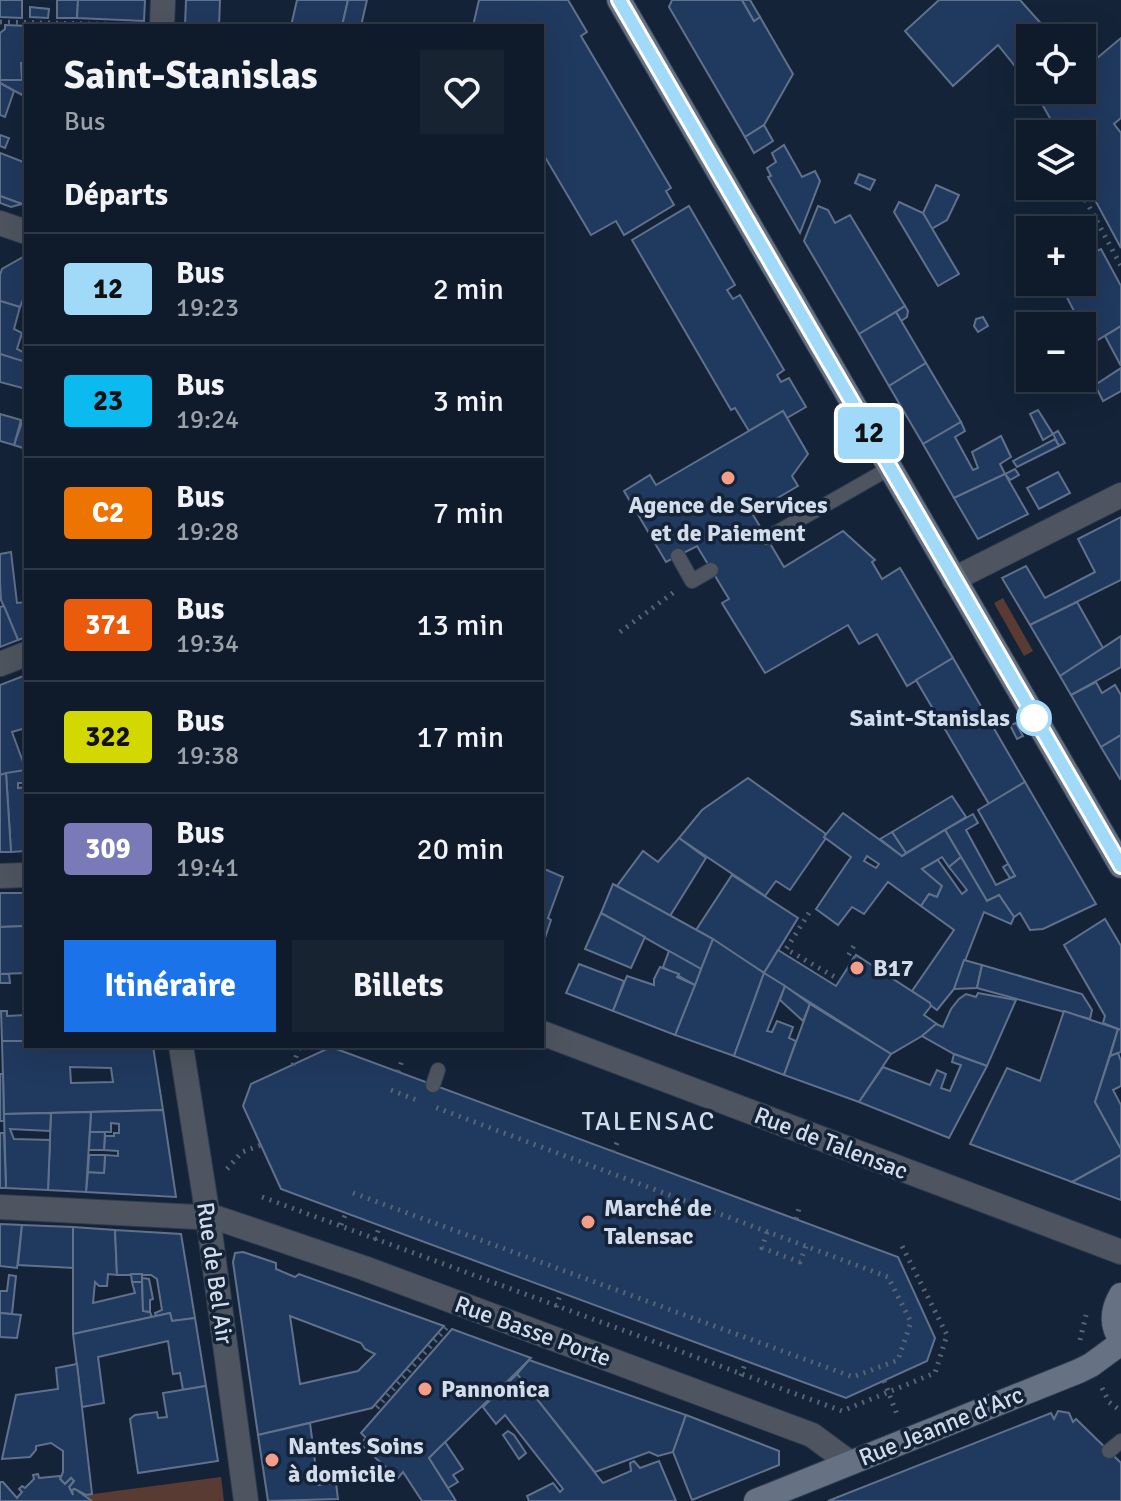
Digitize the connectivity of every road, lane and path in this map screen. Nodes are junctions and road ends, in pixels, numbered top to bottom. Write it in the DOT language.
graph roads {
  1 [pos="163,0"];
  2 [pos="619,0"];
  3 [pos="0,22"];
  4 [pos="81,24"];
  5 [pos="162,24"];
  6 [pos="1086,200"];
  7 [pos="0,223"];
  8 [pos="24,231"];
  9 [pos="1121,266"];
  10 [pos="890,468"];
  11 [pos="1121,495"];
  12 [pos="767,538"];
  13 [pos="678,556"];
  14 [pos="711,570"];
  15 [pos="954,579"];
  16 [pos="667,597"];
  17 [pos="620,632"];
  18 [pos="24,655"];
  19 [pos="0,664"];
  20 [pos="1121,866"];
  21 [pos="24,875"];
  22 [pos="0,876"];
  23 [pos="809,913"];
  24 [pos="855,944"];
  25 [pos="854,959"];
  26 [pos="840,980"];
  27 [pos="544,1034"];
  28 [pos="181,1048"];
  29 [pos="299,1048"];
  30 [pos="403,1058"];
  31 [pos="293,1065"];
  32 [pos="398,1072"];
  33 [pos="391,1090"];
  34 [pos="619,1138"];
  35 [pos="261,1145"];
  36 [pos="613,1152"];
  37 [pos="201,1178"];
  38 [pos="353,1193"];
  39 [pos="262,1197"];
  40 [pos="800,1205"];
  41 [pos="0,1207"];
  42 [pos="346,1213"];
  43 [pos="208,1217"];
  44 [pos="796,1219"];
  45 [pos="341,1225"];
  46 [pos="767,1232"];
  47 [pos="900,1242"];
  48 [pos="806,1246"];
  49 [pos="1121,1252"];
  50 [pos="561,1292"];
  51 [pos="926,1292"];
  52 [pos="1121,1295"];
  53 [pos="916,1297"];
  54 [pos="557,1305"];
  55 [pos="553,1314"];
  56 [pos="448,1327"];
  57 [pos="1121,1341"];
  58 [pos="884,1381"];
  59 [pos="1100,1382"];
  60 [pos="888,1394"];
  61 [pos="377,1408"];
  62 [pos="1121,1411"];
  63 [pos="907,1440"];
  64 [pos="1121,1441"];
  65 [pos="1109,1451"];
  66 [pos="850,1463"];
  67 [pos="246,1501"];
  68 [pos="756,1501"];
  1 -- 5 [label="street"];
  2 -- 10 [label="main road"];
  3 -- 4 [label="path"];
  6 -- 9 [label="path"];
  7 -- 8 [label="street"];
  10 -- 12 [label="lane"];
  10 -- 15 [label="main road"];
  11 -- 15 [label="street"];
  13 -- 14 [label="lane"];
  15 -- 20 [label="main road"];
  16 -- 17 [label="path"];
  18 -- 19 [label="street"];
  21 -- 22 [label="street"];
  23 -- 26 [label="path"];
  24 -- 25 [label="path"];
  27 -- 49 [label="street, Rue de Talensac"];
  28 -- 37 [label="street, Rue de Bel Air"];
  29 -- 31 [label="path"];
  30 -- 32 [label="path"];
  33 -- 46 [label="path"];
  34 -- 36 [label="path"];
  35 -- 37 [label="path"];
  37 -- 43 [label="street, Rue de Bel Air"];
  38 -- 48 [label="path"];
  39 -- 45 [label="path"];
  40 -- 44 [label="path"];
  41 -- 43 [label="street, Rue Basse Porte"];
  42 -- 45 [label="path"];
  43 -- 66 [label="street, Rue Basse Porte"];
  43 -- 67 [label="street, Rue de Bel Air"];
  45 -- 54 [label="path"];
  46 -- 48 [label="path"];
  46 -- 48 [label="path"];
  47 -- 51 [label="path"];
  50 -- 54 [label="path"];
  51 -- 53 [label="path"];
  51 -- 60 [label="path"];
  52 -- 57 [label="main road"];
  54 -- 55 [label="path"];
  54 -- 60 [label="path"];
  56 -- 61 [label="path"];
  57 -- 63 [label="main road, Rue Jeanne d'Arc"];
  58 -- 60 [label="path"];
  59 -- 62 [label="path"];
  60 -- 63 [label="path"];
  63 -- 66 [label="main road, Rue Jeanne d'Arc"];
  64 -- 65 [label="lane"];
  66 -- 68 [label="main road, Rue Jeanne d'Arc"];
}
